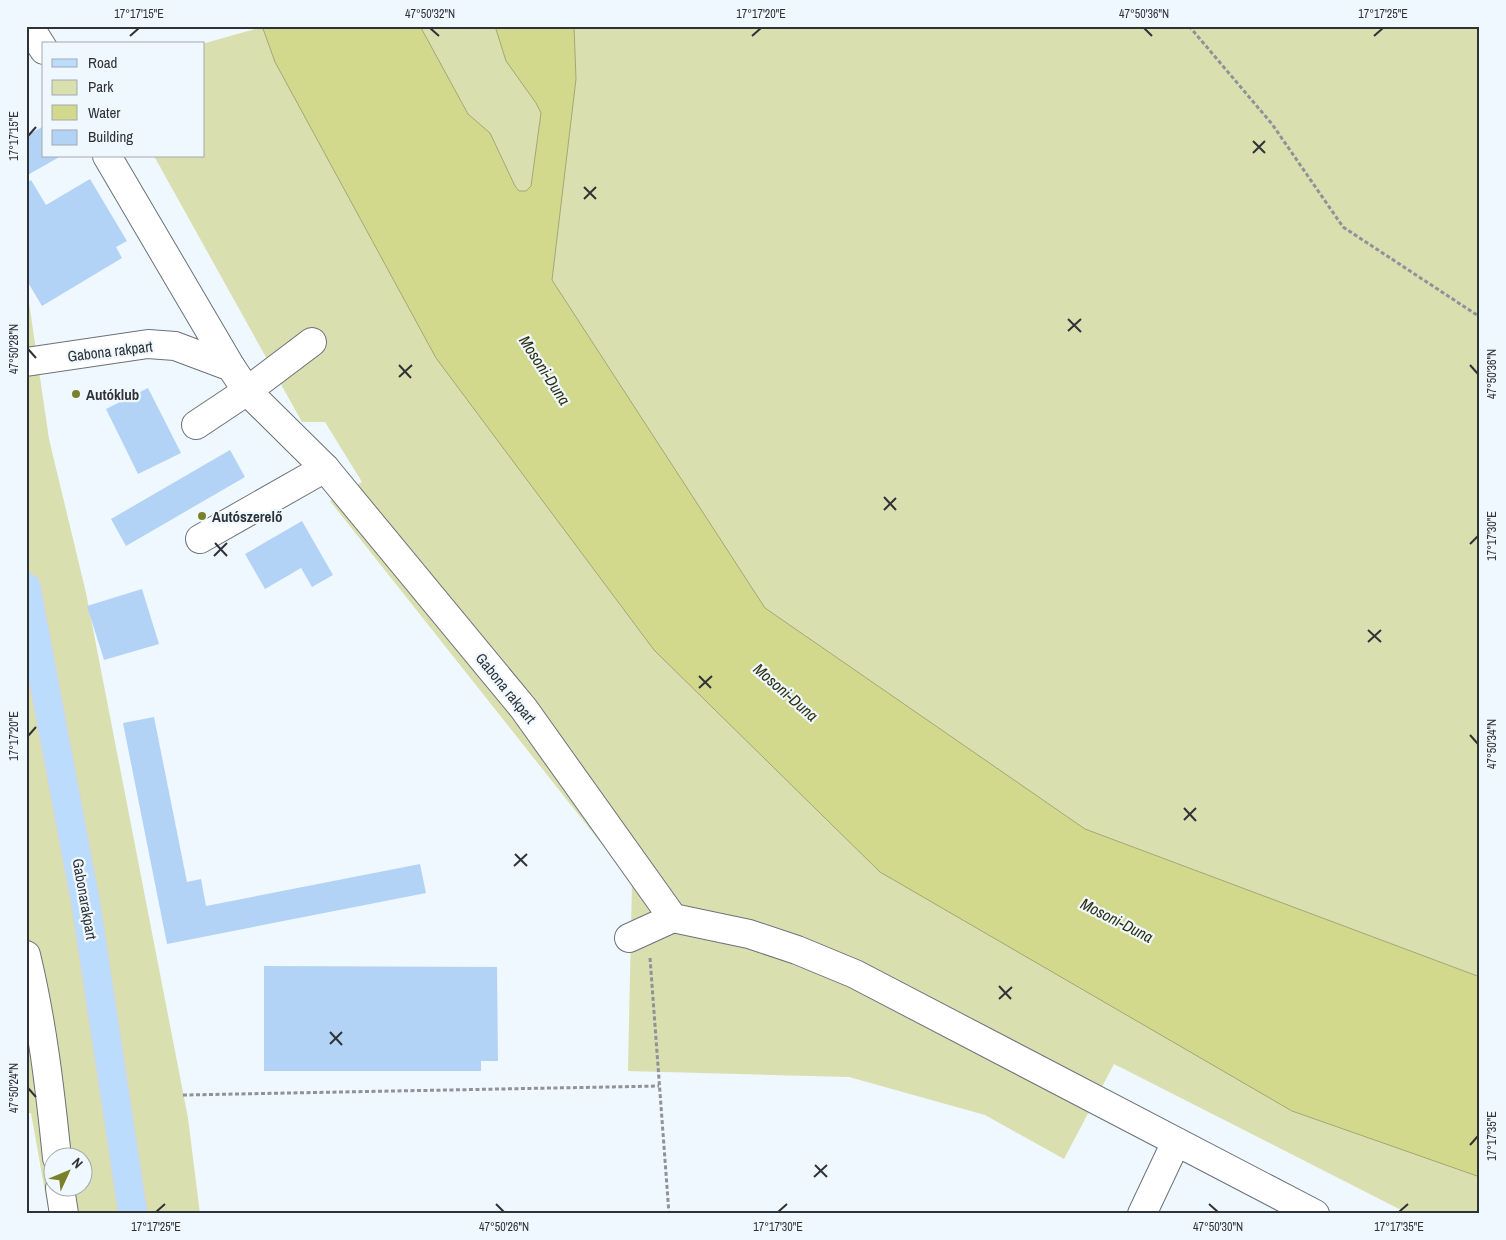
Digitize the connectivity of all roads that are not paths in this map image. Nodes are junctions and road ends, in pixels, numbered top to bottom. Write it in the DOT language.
graph roads {
  1 [pos="29,26"];
  2 [pos="42,47"];
  3 [pos="108,158"];
  4 [pos="312,342"];
  5 [pos="26,362"];
  6 [pos="231,367"];
  7 [pos="247,391"];
  8 [pos="196,424"];
  9 [pos="325,468"];
  10 [pos="200,539"];
  11 [pos="26,587"];
  12 [pos="673,918"];
  13 [pos="638,934"];
  14 [pos="26,955"];
  15 [pos="38,1088"];
  16 [pos="1176,1142"];
  17 [pos="54,1148"];
  18 [pos="62,1198"];
  19 [pos="64,1214"];
  20 [pos="133,1214"];
  21 [pos="1142,1214"];
  22 [pos="1315,1214"];
  1 -- 2 [label="street"];
  3 -- 6 [label="street"];
  4 -- 7 [label="street"];
  5 -- 6 [label="street, Gabona rakpart"];
  6 -- 7 [label="street, Gabona rakpart"];
  7 -- 8 [label="street"];
  7 -- 9 [label="street, Gabona rakpart"];
  9 -- 10 [label="street"];
  9 -- 12 [label="street, Gabona rakpart"];
  11 -- 20 [label="main road, Gabonarakpart"];
  12 -- 13 [label="street"];
  12 -- 16 [label="street"];
  14 -- 15 [label="street"];
  15 -- 17 [label="street"];
  16 -- 21 [label="street"];
  16 -- 22 [label="street"];
  18 -- 19 [label="street"];
}
